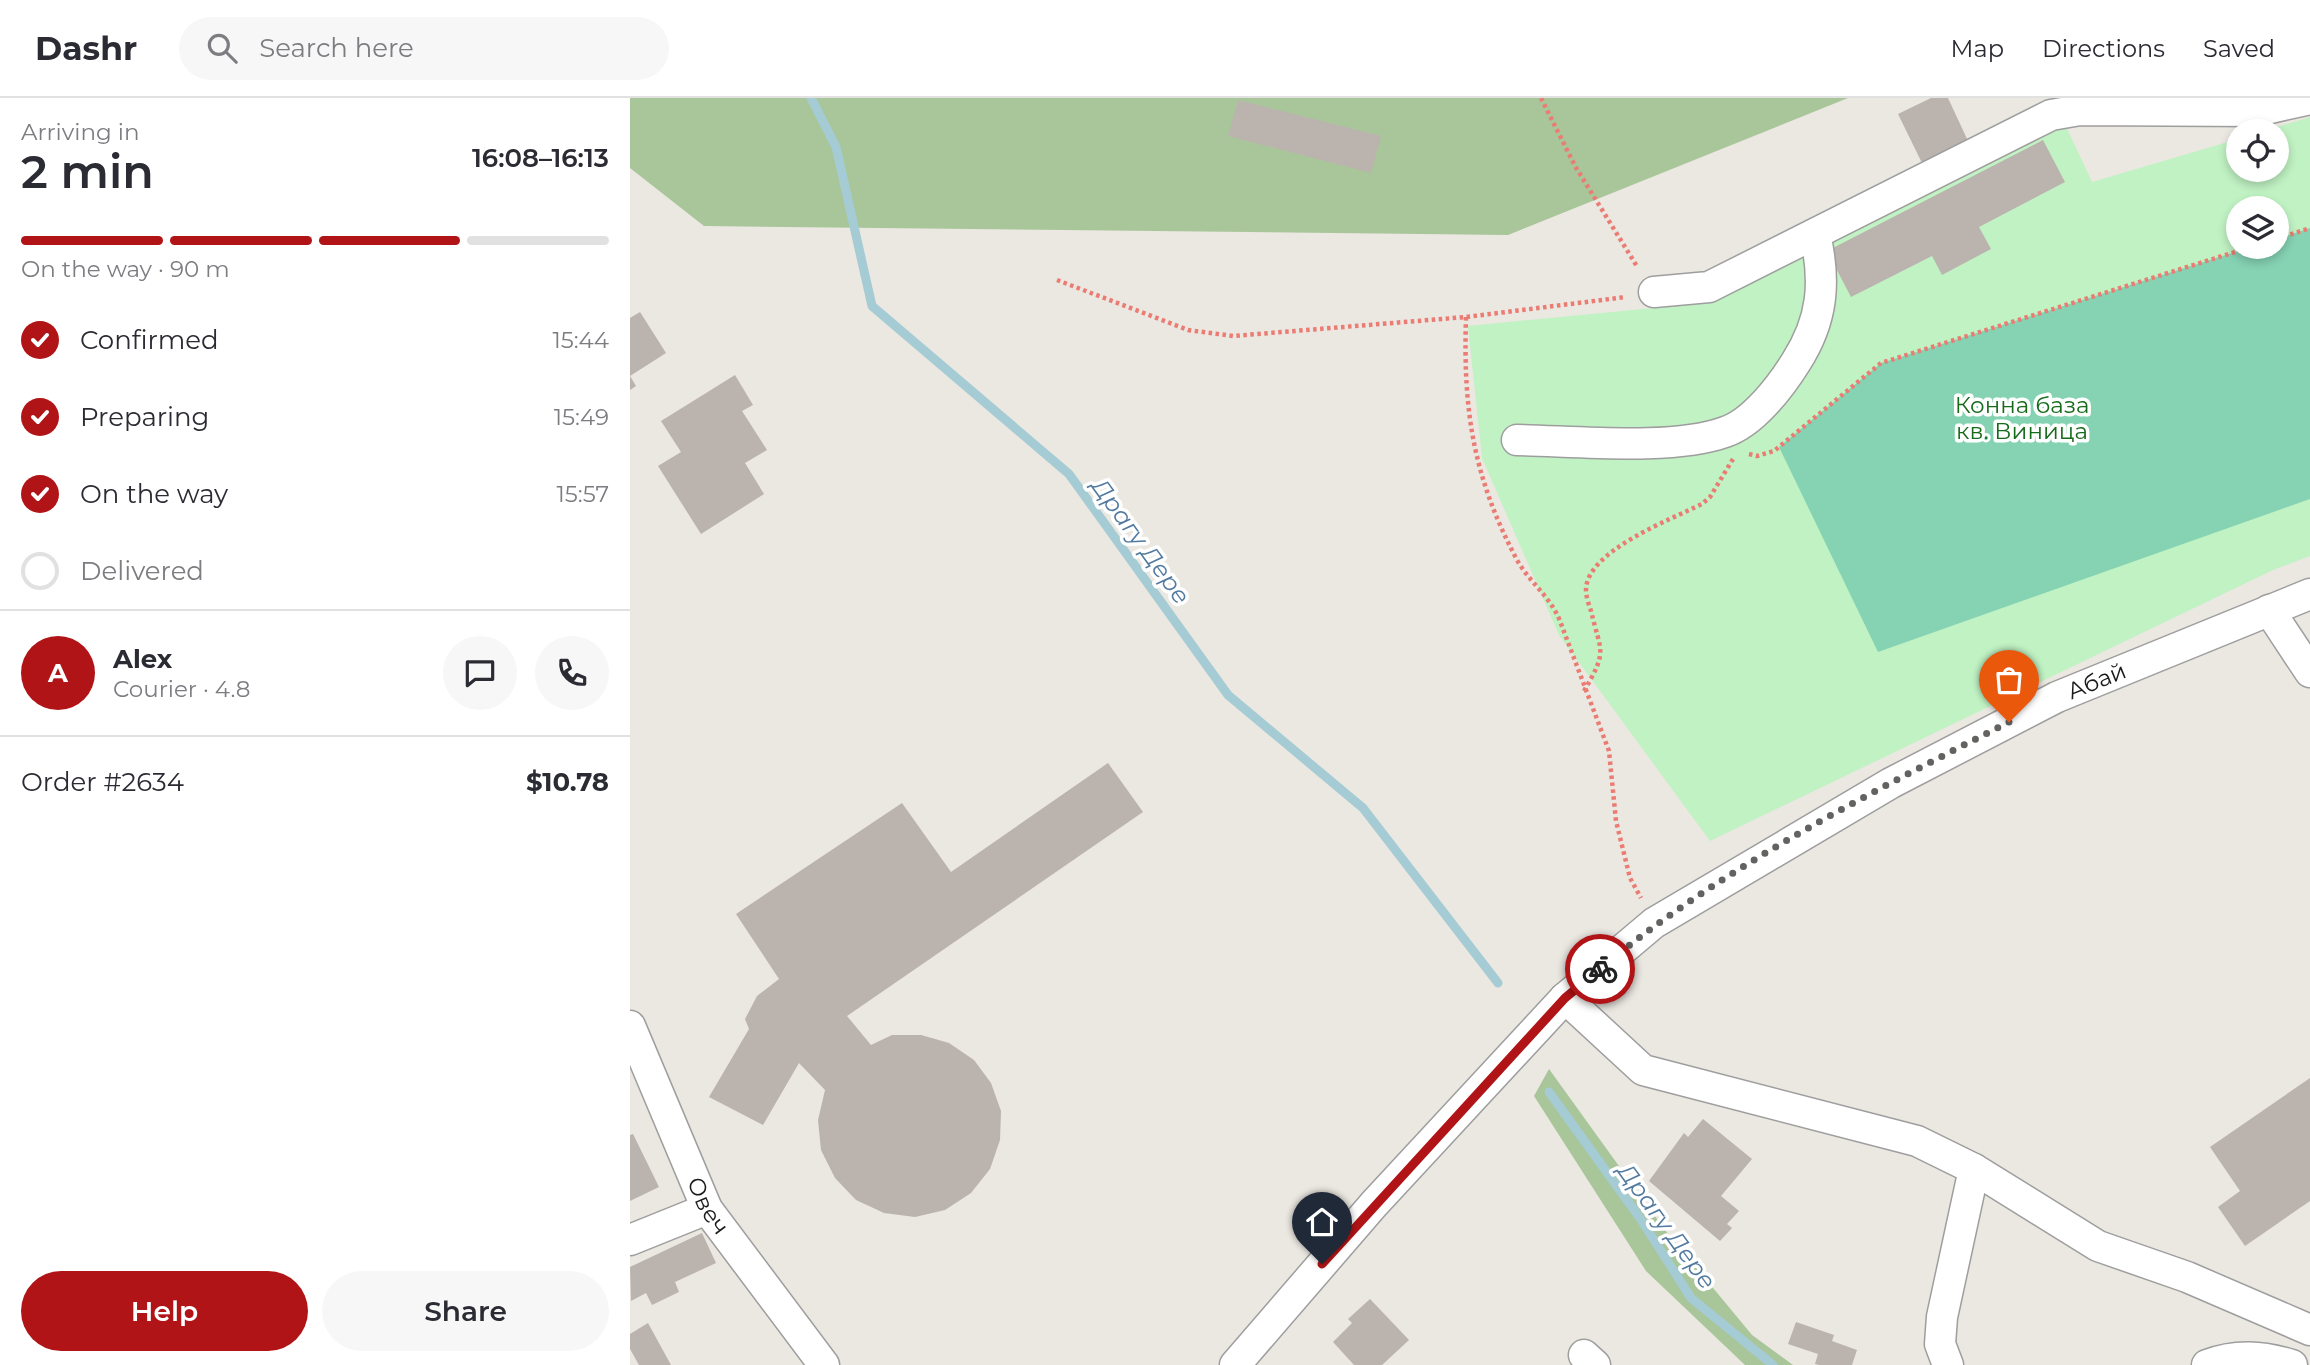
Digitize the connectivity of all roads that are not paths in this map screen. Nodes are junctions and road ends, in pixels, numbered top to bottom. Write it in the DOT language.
graph roads {
  1 [pos="2310,99"];
  2 [pos="1815,234"];
  3 [pos="1654,292"];
  4 [pos="1517,440"];
  5 [pos="2310,594"];
  6 [pos="2269,610"];
  7 [pos="2310,672"];
  8 [pos="1565,998"];
  9 [pos="630,1026"];
  10 [pos="1974,1169"];
  11 [pos="707,1209"];
  12 [pos="630,1240"];
  13 [pos="2310,1330"];
  14 [pos="824,1365"];
  15 [pos="1236,1365"];
  16 [pos="1948,1365"];
  17 [pos="2207,1365"];
  18 [pos="2292,1365"];
  1 -- 2 [label="street"];
  2 -- 3 [label="street"];
  2 -- 4 [label="street"];
  5 -- 6 [label="street, Абай"];
  6 -- 7 [label="street"];
  6 -- 8 [label="street, Абай"];
  8 -- 10 [label="street"];
  8 -- 15 [label="street, Абай"];
  9 -- 11 [label="street, Овеч"];
  10 -- 13 [label="street"];
  10 -- 16 [label="street"];
  11 -- 12 [label="street"];
  11 -- 14 [label="street, Овеч"];
  17 -- 18 [label="street"];
}
